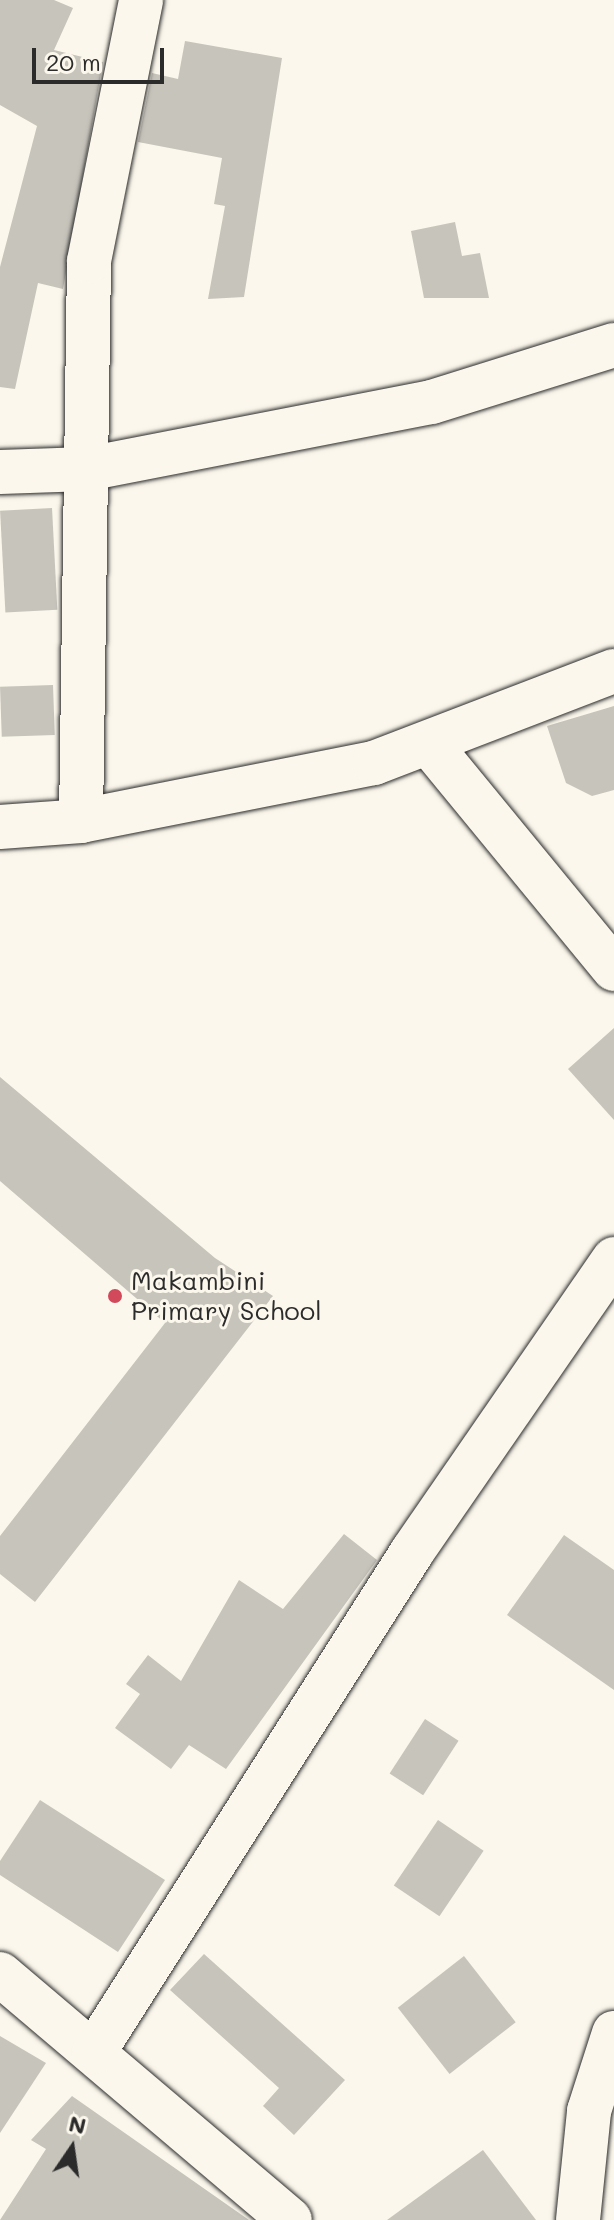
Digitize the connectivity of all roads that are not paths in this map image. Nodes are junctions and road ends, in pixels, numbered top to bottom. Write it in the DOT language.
graph roads {
  1 [pos="141,0"];
  2 [pos="614,345"];
  3 [pos="87,469"];
  4 [pos="0,472"];
  5 [pos="614,671"];
  6 [pos="430,745"];
  7 [pos="81,821"];
  8 [pos="0,827"];
  9 [pos="614,969"];
  10 [pos="614,1259"];
  11 [pos="0,1974"];
  12 [pos="614,2033"];
  13 [pos="94,2052"];
  14 [pos="290,2220"];
  15 [pos="578,2220"];
  1 -- 3 [label="street"];
  2 -- 3 [label="street"];
  3 -- 4 [label="street"];
  3 -- 7 [label="street"];
  5 -- 6 [label="street"];
  6 -- 7 [label="street"];
  6 -- 9 [label="street"];
  7 -- 8 [label="street"];
  10 -- 13 [label="street"];
  11 -- 13 [label="street"];
  12 -- 15 [label="street"];
  13 -- 14 [label="street"];
}
